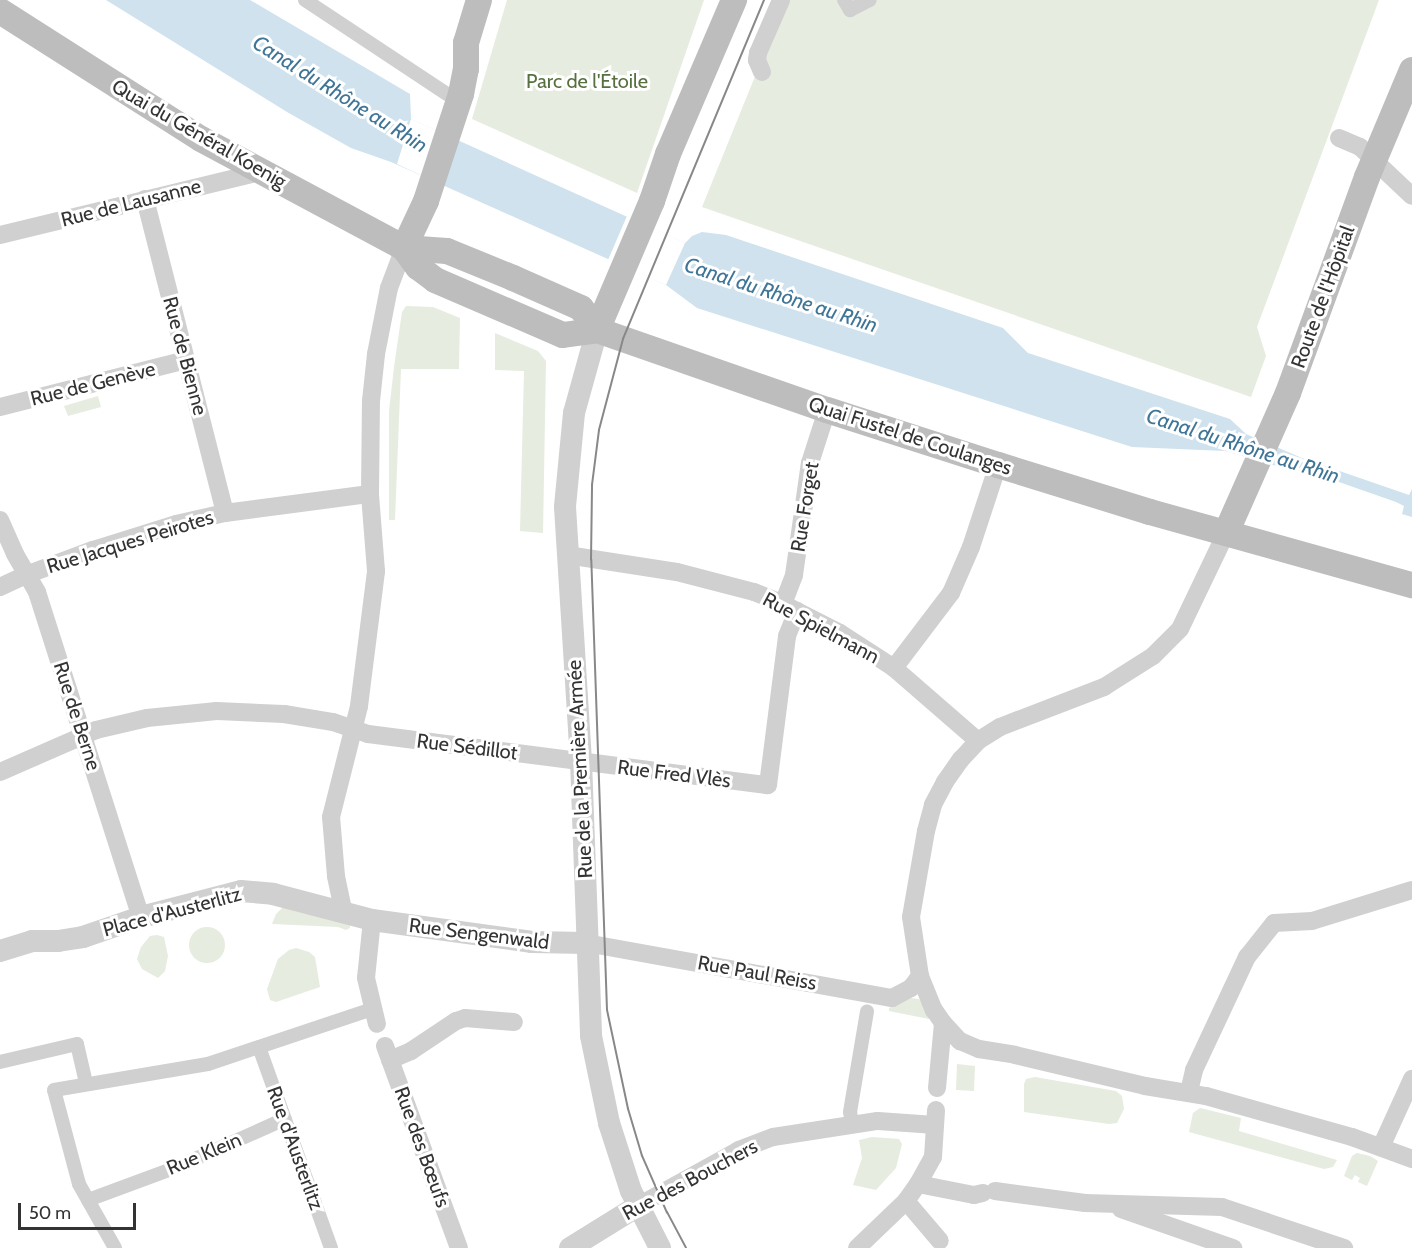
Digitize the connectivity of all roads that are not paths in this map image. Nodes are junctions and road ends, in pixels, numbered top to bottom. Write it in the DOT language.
graph roads {
  1 [pos="305,0"];
  2 [pos="479,0"];
  3 [pos="734,0"];
  4 [pos="780,0"];
  5 [pos="846,0"];
  6 [pos="870,0"];
  7 [pos="0,11"];
  8 [pos="1412,70"];
  9 [pos="762,72"];
  10 [pos="447,94"];
  11 [pos="1339,138"];
  12 [pos="1373,162"];
  13 [pos="261,172"];
  14 [pos="1412,196"];
  15 [pos="145,199"];
  16 [pos="0,235"];
  17 [pos="404,248"];
  18 [pos="597,330"];
  19 [pos="186,360"];
  20 [pos="0,407"];
  21 [pos="827,410"];
  22 [pos="998,465"];
  23 [pos="370,494"];
  24 [pos="225,513"];
  25 [pos="0,520"];
  26 [pos="1226,533"];
  27 [pos="567,555"];
  28 [pos="26,575"];
  29 [pos="1412,585"];
  30 [pos="0,587"];
  31 [pos="790,608"];
  32 [pos="894,668"];
  33 [pos="354,731"];
  34 [pos="83,733"];
  35 [pos="978,741"];
  36 [pos="581,761"];
  37 [pos="0,772"];
  38 [pos="768,785"];
  39 [pos="1412,890"];
  40 [pos="344,914"];
  41 [pos="141,917"];
  42 [pos="372,920"];
  43 [pos="586,943"];
  44 [pos="0,951"];
  45 [pos="920,976"];
  46 [pos="867,1011"];
  47 [pos="374,1017"];
  48 [pos="514,1022"];
  49 [pos="943,1023"];
  50 [pos="259,1047"];
  51 [pos="0,1062"];
  52 [pos="1412,1078"];
  53 [pos="86,1083"];
  54 [pos="937,1088"];
  55 [pos="1189,1092"];
  56 [pos="285,1119"];
  57 [pos="852,1124"];
  58 [pos="1381,1147"];
  59 [pos="1412,1159"];
  60 [pos="930,1162"];
  61 [pos="918,1184"];
  62 [pos="954,1191"];
  63 [pos="88,1200"];
  64 [pos="906,1201"];
  65 [pos="1105,1203"];
  66 [pos="638,1206"];
  67 [pos="940,1241"];
  68 [pos="115,1248"];
  69 [pos="331,1248"];
  70 [pos="459,1248"];
  71 [pos="570,1248"];
  72 [pos="660,1248"];
  73 [pos="857,1248"];
  74 [pos="1233,1248"];
  75 [pos="1344,1248"];
  1 -- 10 [label="street"];
  2 -- 17 [label="main road"];
  3 -- 18 [label="main road, Rue de la Première Armée"];
  4 -- 9 [label="street"];
  5 -- 6 [label="street"];
  7 -- 13 [label="main road, Quai du Général Koenig"];
  8 -- 12 [label="main road, Route de l'Hôpital"];
  11 -- 12 [label="street"];
  12 -- 14 [label="street"];
  12 -- 26 [label="main road, Route de l'Hôpital"];
  13 -- 15 [label="street, Rue de Lausanne"];
  13 -- 17 [label="main road, Quai du Général Koenig"];
  15 -- 16 [label="street, Rue de Lausanne"];
  15 -- 19 [label="street, Rue de Bienne"];
  17 -- 18 [label="main road, Quai du Général Koenig"];
  17 -- 23 [label="street"];
  18 -- 21 [label="main road, Quai Fustel de Coulanges"];
  18 -- 27 [label="street, Rue de la Première Armée"];
  19 -- 20 [label="street, Rue de Genève"];
  19 -- 24 [label="street, Rue de Bienne"];
  21 -- 22 [label="main road, Quai Fustel de Coulanges"];
  21 -- 31 [label="street, Rue Forget"];
  22 -- 26 [label="main road, Quai Fustel de Coulanges"];
  22 -- 32 [label="street"];
  23 -- 24 [label="street, Rue Jacques Peirotes"];
  23 -- 33 [label="street"];
  24 -- 28 [label="street, Rue Jacques Peirotes"];
  25 -- 28 [label="street, Rue de Berne"];
  26 -- 29 [label="main road, Quai Fustel de Coulanges"];
  26 -- 35 [label="street"];
  27 -- 31 [label="street, Rue Spielmann"];
  27 -- 36 [label="street, Rue de la Première Armée"];
  28 -- 30 [label="street, Rue Jacques Peirotes"];
  28 -- 34 [label="street, Rue de Berne"];
  31 -- 32 [label="street, Rue Spielmann"];
  31 -- 38 [label="street, Rue Forget"];
  32 -- 35 [label="street, Rue Spielmann"];
  33 -- 34 [label="street, Rue Sédillot"];
  33 -- 36 [label="street, Rue Sédillot"];
  33 -- 40 [label="street"];
  34 -- 37 [label="street, Rue Sédillot"];
  34 -- 41 [label="street, Rue de Berne"];
  35 -- 45 [label="street"];
  36 -- 38 [label="street, Rue Fred Vlès"];
  36 -- 43 [label="street, Rue de la Première Armée"];
  39 -- 55 [label="street"];
  40 -- 41 [label="street, Place d'Austerlitz"];
  40 -- 42 [label="street, Place d'Austerlitz"];
  41 -- 44 [label="street, Place d'Austerlitz"];
  42 -- 43 [label="street, Rue Sengenwald"];
  42 -- 47 [label="street"];
  43 -- 45 [label="street, Rue Paul Reiss"];
  43 -- 66 [label="street, Rue de la Première Armée"];
  45 -- 49 [label="street"];
  46 -- 57 [label="street"];
  47 -- 50 [label="street"];
  48 -- 70 [label="street, Rue des Bœufs"];
  49 -- 54 [label="street"];
  49 -- 55 [label="street"];
  50 -- 53 [label="street"];
  50 -- 56 [label="street, Rue d'Austerlitz"];
  51 -- 53 [label="street"];
  52 -- 58 [label="street"];
  53 -- 63 [label="street"];
  55 -- 58 [label="street"];
  56 -- 63 [label="street, Rue Klein"];
  56 -- 69 [label="street, Rue d'Austerlitz"];
  57 -- 60 [label="street, Rue des Bouchers"];
  57 -- 66 [label="street, Rue des Bouchers"];
  58 -- 59 [label="street"];
  60 -- 61 [label="street"];
  60 -- 62 [label="street"];
  61 -- 62 [label="street"];
  61 -- 64 [label="street"];
  62 -- 65 [label="street"];
  63 -- 68 [label="street"];
  64 -- 67 [label="street"];
  64 -- 73 [label="street"];
  65 -- 74 [label="street"];
  65 -- 75 [label="street"];
  66 -- 71 [label="street, Rue des Bouchers"];
  66 -- 72 [label="street, Rue de la Première Armée"];
}
